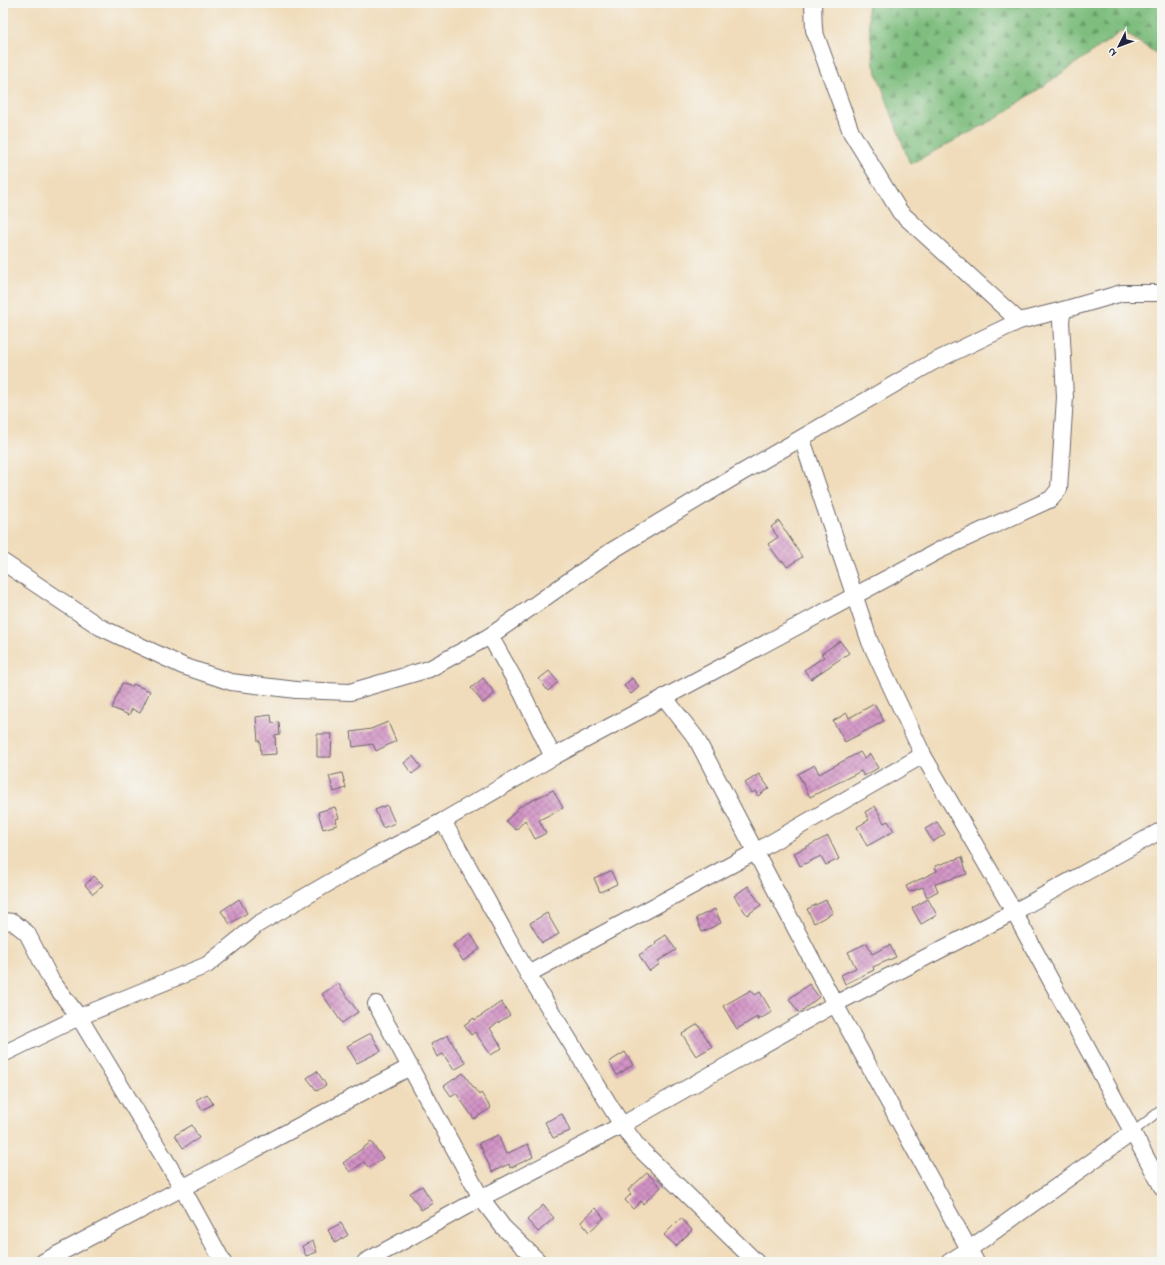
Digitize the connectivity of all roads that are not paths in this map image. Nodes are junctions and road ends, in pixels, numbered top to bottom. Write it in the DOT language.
graph roads {
  1 [pos="813,3"];
  2 [pos="1162,293"];
  3 [pos="1062,310"];
  4 [pos="1019,321"];
  5 [pos="802,439"];
  6 [pos="3,562"];
  7 [pos="854,595"];
  8 [pos="490,636"];
  9 [pos="664,697"];
  10 [pos="923,754"];
  11 [pos="553,757"];
  12 [pos="443,821"];
  13 [pos="1162,830"];
  14 [pos="755,852"];
  15 [pos="1014,912"];
  16 [pos="3,921"];
  17 [pos="528,974"];
  18 [pos="376,1004"];
  19 [pos="835,1004"];
  20 [pos="79,1017"];
  21 [pos="3,1054"];
  22 [pos="410,1067"];
  23 [pos="1162,1109"];
  24 [pos="622,1125"];
  25 [pos="1133,1132"];
  26 [pos="1162,1187"];
  27 [pos="183,1188"];
  28 [pos="482,1198"];
  29 [pos="972,1256"];
  30 [pos="43,1262"];
  31 [pos="223,1262"];
  32 [pos="365,1262"];
  33 [pos="539,1262"];
  34 [pos="756,1262"];
  35 [pos="949,1262"];
  1 -- 4 [label="street"];
  2 -- 3 [label="street"];
  3 -- 4 [label="street"];
  3 -- 7 [label="street"];
  4 -- 5 [label="street"];
  5 -- 7 [label="street"];
  5 -- 8 [label="street"];
  6 -- 8 [label="street"];
  7 -- 9 [label="street"];
  7 -- 10 [label="street"];
  8 -- 11 [label="street"];
  9 -- 11 [label="street"];
  9 -- 14 [label="street"];
  10 -- 14 [label="street"];
  10 -- 15 [label="street"];
  11 -- 12 [label="street"];
  12 -- 17 [label="street"];
  12 -- 20 [label="street"];
  13 -- 15 [label="street"];
  14 -- 17 [label="street"];
  14 -- 19 [label="street"];
  15 -- 19 [label="street"];
  15 -- 25 [label="street"];
  16 -- 20 [label="street"];
  17 -- 24 [label="street"];
  18 -- 22 [label="street"];
  19 -- 24 [label="street"];
  19 -- 29 [label="street"];
  20 -- 21 [label="street"];
  20 -- 27 [label="street"];
  22 -- 27 [label="street"];
  22 -- 28 [label="street"];
  23 -- 25 [label="lane"];
  24 -- 28 [label="street"];
  24 -- 34 [label="street"];
  25 -- 26 [label="street"];
  25 -- 29 [label="street"];
  27 -- 30 [label="street"];
  27 -- 31 [label="street"];
  28 -- 32 [label="street"];
  28 -- 33 [label="street"];
  29 -- 35 [label="street"];
}
